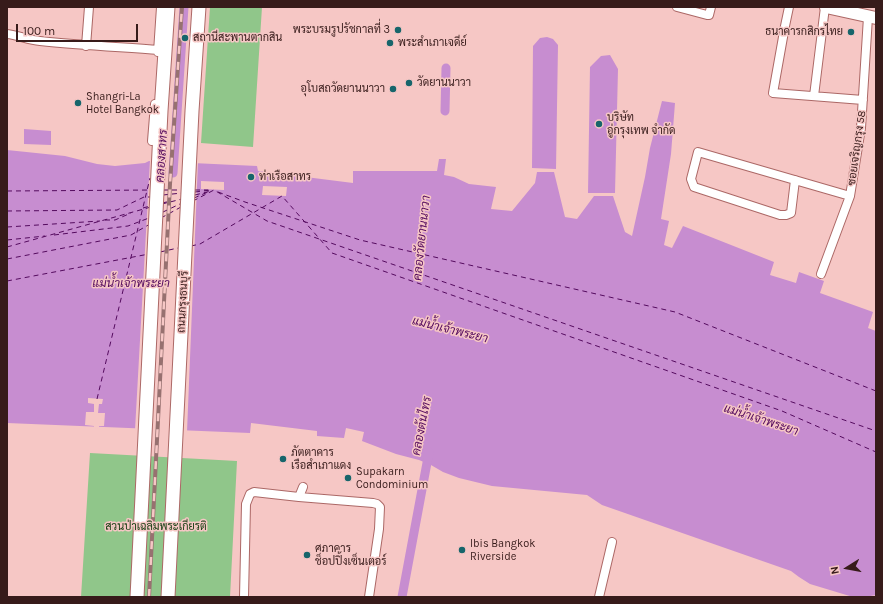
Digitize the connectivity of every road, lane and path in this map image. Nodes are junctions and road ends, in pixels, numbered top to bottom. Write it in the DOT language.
graph roads {
  1 [pos="89,7"];
  2 [pos="161,7"];
  3 [pos="168,7"];
  4 [pos="200,7"];
  5 [pos="677,7"];
  6 [pos="712,7"];
  7 [pos="789,7"];
  8 [pos="826,7"];
  9 [pos="872,18"];
  10 [pos="7,34"];
  11 [pos="86,46"];
  12 [pos="159,50"];
  13 [pos="814,96"];
  14 [pos="863,100"];
  15 [pos="152,141"];
  16 [pos="795,180"];
  17 [pos="850,196"];
  18 [pos="821,274"];
  19 [pos="303,487"];
  20 [pos="299,497"];
  21 [pos="612,542"];
  22 [pos="137,597"];
  23 [pos="168,597"];
  24 [pos="244,597"];
  25 [pos="369,597"];
  26 [pos="599,597"];
  1 -- 11 [label="street"];
  2 -- 12 [label="street"];
  3 -- 22 [label="main road"];
  4 -- 23 [label="main road, ถนนกรุงธนบุรี"];
  5 -- 6 [label="street"];
  7 -- 13 [label="street"];
  8 -- 9 [label="main road"];
  8 -- 13 [label="street"];
  9 -- 14 [label="street, ซอยเจริญกรุง 58"];
  10 -- 11 [label="street"];
  11 -- 12 [label="street"];
  12 -- 15 [label="street"];
  13 -- 14 [label="street"];
  14 -- 17 [label="street, ซอยเจริญกรุง 58"];
  16 -- 16 [label="street"];
  16 -- 17 [label="street"];
  17 -- 18 [label="street, ซอยเจริญกรุง 58"];
  19 -- 20 [label="street"];
  20 -- 24 [label="street"];
  20 -- 25 [label="street"];
  21 -- 26 [label="street"];
}
